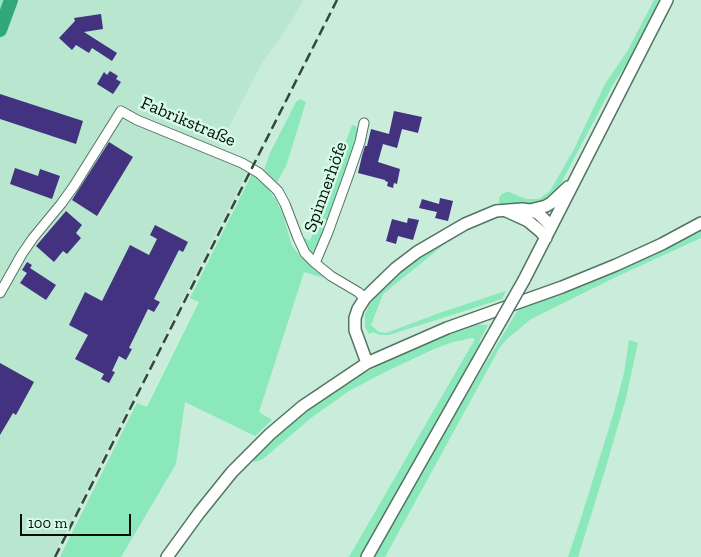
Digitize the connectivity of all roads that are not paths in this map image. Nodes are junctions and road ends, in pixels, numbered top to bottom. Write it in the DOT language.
graph roads {
  1 [pos="667,0"];
  2 [pos="364,122"];
  3 [pos="573,183"];
  4 [pos="530,210"];
  5 [pos="506,211"];
  6 [pos="701,223"];
  7 [pos="551,226"];
  8 [pos="546,238"];
  9 [pos="315,263"];
  10 [pos="0,293"];
  11 [pos="365,298"];
  12 [pos="367,363"];
  13 [pos="167,557"];
  14 [pos="367,557"];
  1 -- 3 [label="main road"];
  2 -- 9 [label="street, Spinnerhöfe"];
  3 -- 4 [label="main road"];
  3 -- 7 [label="main road"];
  4 -- 5 [label="main road"];
  4 -- 7 [label="main road"];
  5 -- 8 [label="main road"];
  5 -- 11 [label="main road"];
  6 -- 12 [label="main road"];
  7 -- 8 [label="main road"];
  8 -- 14 [label="main road, bridge"];
  9 -- 10 [label="street, Fabrikstraße"];
  9 -- 11 [label="street, Fabrikstraße"];
  11 -- 12 [label="main road"];
  12 -- 13 [label="main road"];
}
